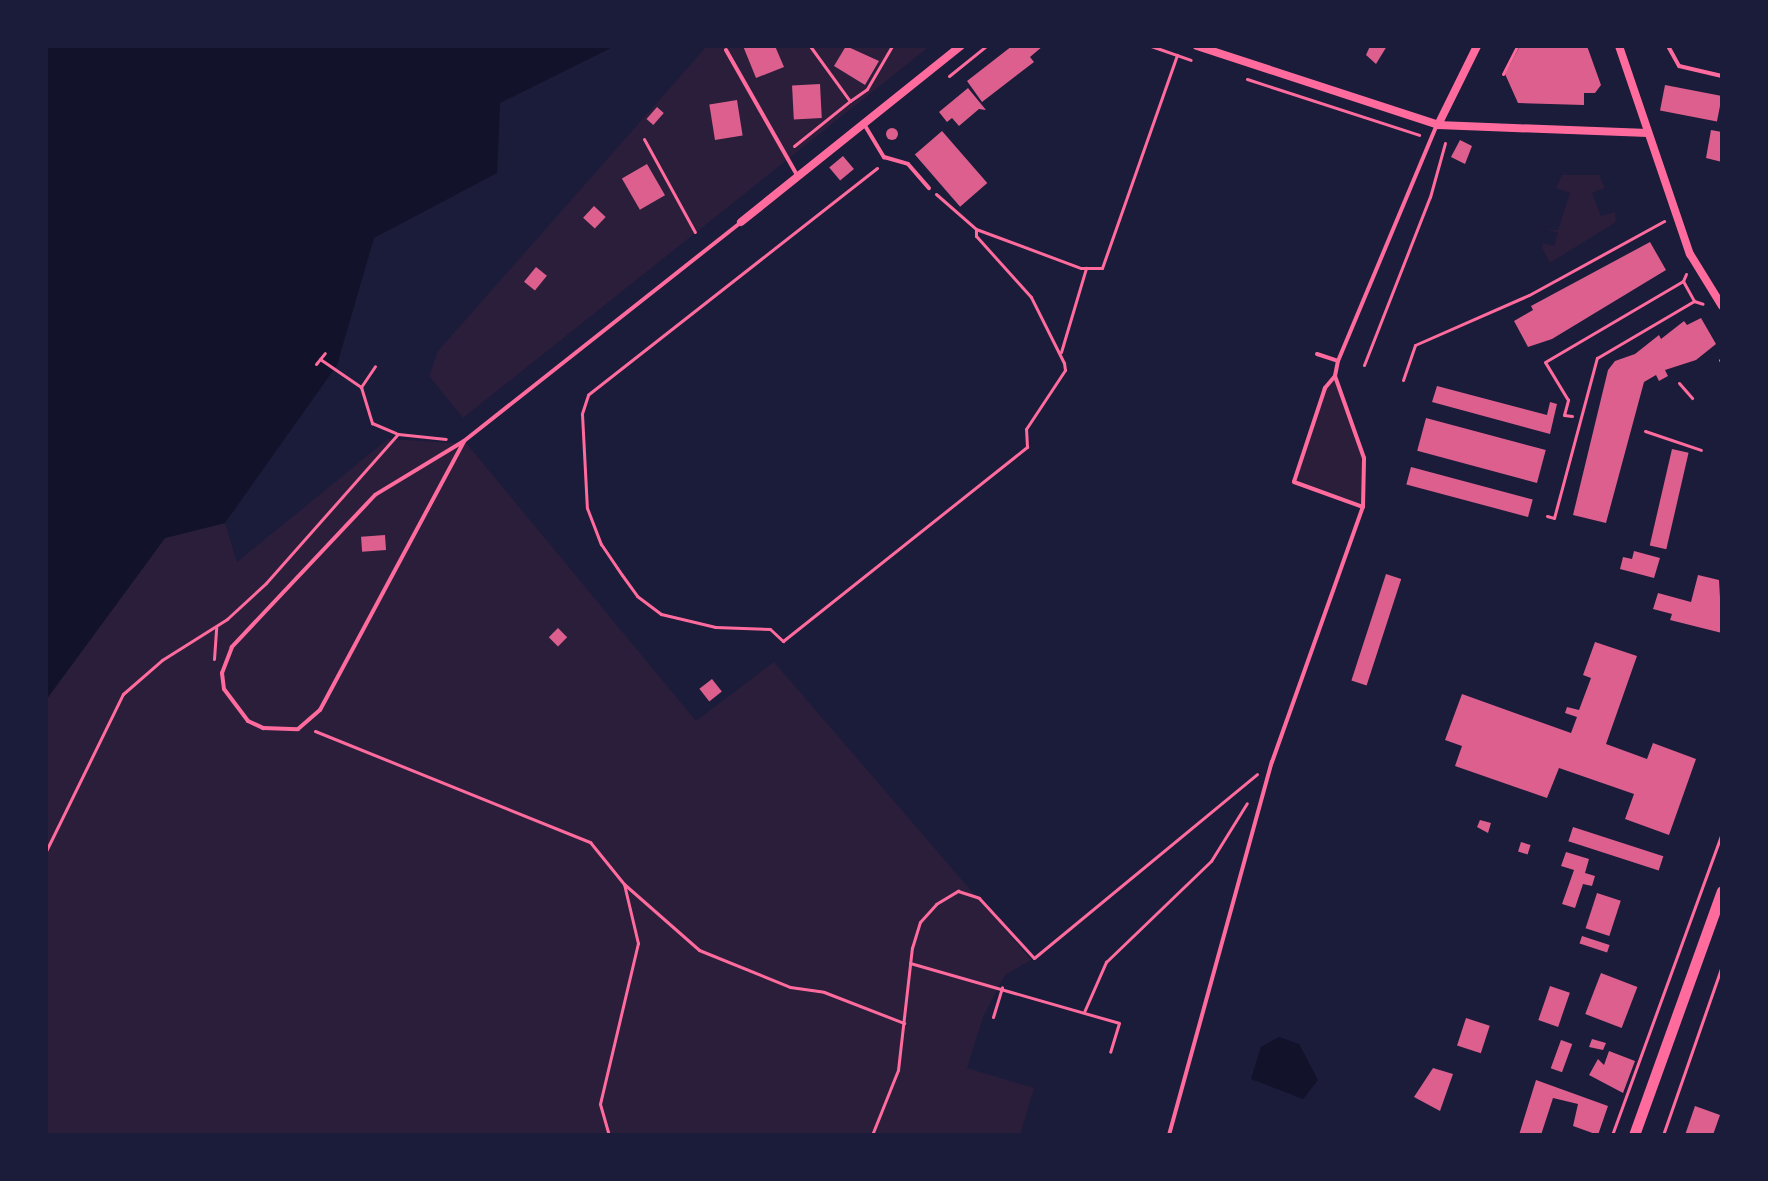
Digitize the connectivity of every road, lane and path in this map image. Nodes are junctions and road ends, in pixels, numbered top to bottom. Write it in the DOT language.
graph roads {
  1 [pos="810,46"];
  2 [pos="892,46"];
  3 [pos="961,46"];
  4 [pos="1197,46"];
  5 [pos="1477,46"];
  6 [pos="1517,46"];
  7 [pos="1619,46"];
  8 [pos="1668,46"];
  9 [pos="726,50"];
  10 [pos="1177,55"];
  11 [pos="1503,74"];
  12 [pos="1722,76"];
  13 [pos="850,101"];
  14 [pos="864,124"];
  15 [pos="1438,125"];
  16 [pos="1648,133"];
  17 [pos="644,139"];
  18 [pos="1445,143"];
  19 [pos="784,154"];
  20 [pos="889,159"];
  21 [pos="798,177"];
  22 [pos="929,188"];
  23 [pos="1664,221"];
  24 [pos="741,222"];
  25 [pos="976,229"];
  26 [pos="695,232"];
  27 [pos="1086,268"];
  28 [pos="1683,281"];
  29 [pos="1694,301"];
  30 [pos="1722,306"];
  31 [pos="325,353"];
  32 [pos="1060,353"];
  33 [pos="1317,354"];
  34 [pos="320,359"];
  35 [pos="1338,361"];
  36 [pos="316,364"];
  37 [pos="1364,365"];
  38 [pos="375,366"];
  39 [pos="1335,376"];
  40 [pos="1403,380"];
  41 [pos="1679,383"];
  42 [pos="361,387"];
  43 [pos="1692,398"];
  44 [pos="1572,416"];
  45 [pos="1645,431"];
  46 [pos="398,434"];
  47 [pos="464,441"];
  48 [pos="1701,450"];
  49 [pos="1363,507"];
  50 [pos="1547,516"];
  51 [pos="216,626"];
  52 [pos="222,673"];
  53 [pos="304,727"];
  54 [pos="1272,762"];
  55 [pos="1257,787"];
  56 [pos="1249,799"];
  57 [pos="1722,832"];
  58 [pos="46,851"];
  59 [pos="624,884"];
  60 [pos="1722,891"];
  61 [pos="908,963"];
  62 [pos="1722,966"];
  63 [pos="1002,987"];
  64 [pos="1084,1012"];
  65 [pos="993,1017"];
  66 [pos="904,1023"];
  67 [pos="1110,1052"];
  68 [pos="609,1135"];
  69 [pos="872,1135"];
  70 [pos="1169,1135"];
  71 [pos="1612,1135"];
  72 [pos="1634,1135"];
  73 [pos="1663,1135"];
  1 -- 13 [label="path"];
  2 -- 13 [label="path"];
  3 -- 14 [label="street"];
  4 -- 15 [label="street"];
  5 -- 15 [label="street"];
  6 -- 11 [label="path"];
  7 -- 16 [label="street"];
  8 -- 12 [label="lane"];
  9 -- 19 [label="lane"];
  10 -- 27 [label="path"];
  13 -- 19 [label="path"];
  14 -- 20 [label="lane"];
  14 -- 21 [label="street"];
  15 -- 16 [label="street"];
  15 -- 35 [label="lane"];
  16 -- 30 [label="street"];
  17 -- 26 [label="path"];
  18 -- 37 [label="path"];
  19 -- 21 [label="lane"];
  20 -- 22 [label="lane"];
  20 -- 32 [label="path"];
  21 -- 24 [label="street"];
  22 -- 25 [label="path"];
  23 -- 40 [label="path"];
  24 -- 47 [label="lane"];
  25 -- 27 [label="path"];
  25 -- 32 [label="path"];
  27 -- 32 [label="path"];
  28 -- 44 [label="path"];
  29 -- 50 [label="path"];
  31 -- 34 [label="path"];
  33 -- 35 [label="lane"];
  34 -- 36 [label="path"];
  34 -- 42 [label="path"];
  35 -- 39 [label="lane"];
  38 -- 42 [label="path"];
  39 -- 49 [label="lane"];
  39 -- 49 [label="lane"];
  41 -- 43 [label="path"];
  42 -- 46 [label="path"];
  45 -- 48 [label="path"];
  46 -- 47 [label="path"];
  46 -- 51 [label="path"];
  47 -- 52 [label="lane"];
  47 -- 53 [label="lane"];
  49 -- 54 [label="lane"];
  51 -- 52 [label="path"];
  51 -- 58 [label="path"];
  52 -- 53 [label="lane"];
  53 -- 59 [label="path"];
  54 -- 55 [label="path"];
  54 -- 61 [label="path"];
  54 -- 70 [label="lane"];
  56 -- 64 [label="path"];
  57 -- 71 [label="path"];
  59 -- 66 [label="path"];
  59 -- 68 [label="path"];
  60 -- 72 [label="street"];
  61 -- 63 [label="path"];
  61 -- 66 [label="path"];
  62 -- 73 [label="path"];
  63 -- 64 [label="path"];
  63 -- 65 [label="path"];
  64 -- 67 [label="path"];
  66 -- 69 [label="path"];
}
